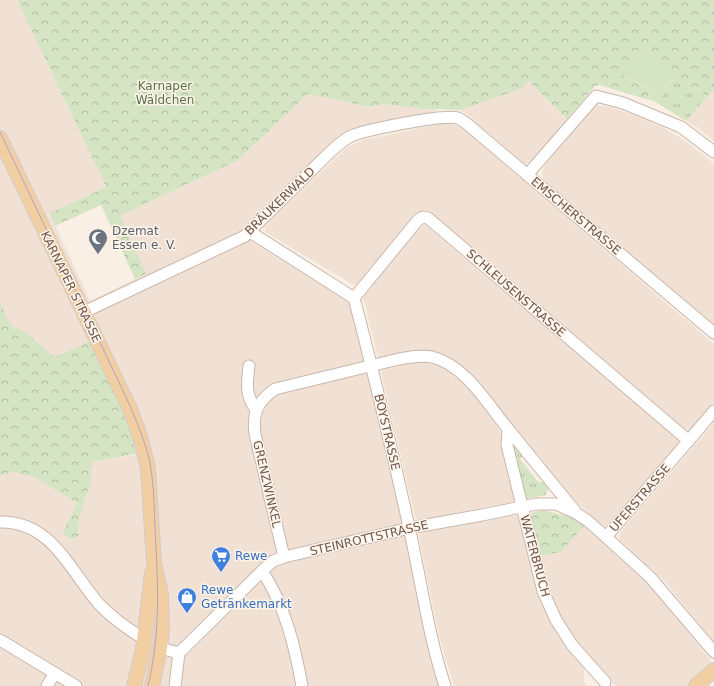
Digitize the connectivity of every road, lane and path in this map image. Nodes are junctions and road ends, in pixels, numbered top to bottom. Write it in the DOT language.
graph roads {
  1 [pos="432,119"];
  2 [pos="0,138"];
  3 [pos="714,152"];
  4 [pos="527,175"];
  5 [pos="250,232"];
  6 [pos="354,298"];
  7 [pos="84,312"];
  8 [pos="714,333"];
  9 [pos="249,366"];
  10 [pos="372,366"];
  11 [pos="256,410"];
  12 [pos="714,411"];
  13 [pos="508,429"];
  14 [pos="689,441"];
  15 [pos="522,508"];
  16 [pos="576,513"];
  17 [pos="0,522"];
  18 [pos="410,528"];
  19 [pos="606,537"];
  20 [pos="284,557"];
  21 [pos="154,563"];
  22 [pos="262,571"];
  23 [pos="0,640"];
  24 [pos="144,640"];
  25 [pos="160,648"];
  26 [pos="714,652"];
  27 [pos="179,653"];
  28 [pos="714,670"];
  29 [pos="55,673"];
  30 [pos="605,682"];
  31 [pos="47,686"];
  32 [pos="76,686"];
  33 [pos="134,686"];
  34 [pos="152,686"];
  35 [pos="175,686"];
  36 [pos="302,686"];
  37 [pos="445,686"];
  38 [pos="696,686"];
  1 -- 4 [label="street, EMSCHERSTRASSE"];
  1 -- 5 [label="street, BRÄUKERWALD"];
  2 -- 7 [label="main road, KARNAPER STRASSE"];
  3 -- 4 [label="street"];
  4 -- 8 [label="street, EMSCHERSTRASSE"];
  5 -- 6 [label="street"];
  5 -- 7 [label="street, BRÄUKERWALD"];
  6 -- 10 [label="street, BOYSTRASSE"];
  6 -- 14 [label="street, SCHLEUSENSTRASSE"];
  7 -- 21 [label="main road, KARNAPER STRASSE"];
  9 -- 11 [label="street"];
  10 -- 11 [label="street"];
  10 -- 13 [label="street"];
  10 -- 18 [label="street, BOYSTRASSE"];
  11 -- 20 [label="street, GRENZWINKEL"];
  12 -- 14 [label="street, UFERSTRASSE"];
  13 -- 15 [label="street, WATERBRUCH"];
  13 -- 16 [label="street"];
  14 -- 19 [label="street, UFERSTRASSE"];
  15 -- 16 [label="street, STEINROTTSTRASSE"];
  15 -- 18 [label="street, STEINROTTSTRASSE"];
  15 -- 30 [label="street, WATERBRUCH"];
  16 -- 19 [label="street, STEINROTTSTRASSE"];
  17 -- 24 [label="street"];
  18 -- 20 [label="street, STEINROTTSTRASSE"];
  18 -- 37 [label="street, BOYSTRASSE"];
  19 -- 26 [label="street, UFERSTRASSE"];
  20 -- 22 [label="street, STEINROTTSTRASSE"];
  21 -- 24 [label="main road"];
  21 -- 25 [label="main road"];
  22 -- 27 [label="street, STEINROTTSTRASSE"];
  22 -- 36 [label="street"];
  23 -- 29 [label="street"];
  24 -- 33 [label="main road"];
  25 -- 27 [label="street"];
  25 -- 34 [label="main road"];
  27 -- 35 [label="street"];
  28 -- 38 [label="main road"];
  29 -- 31 [label="street"];
  29 -- 32 [label="street"];
}
